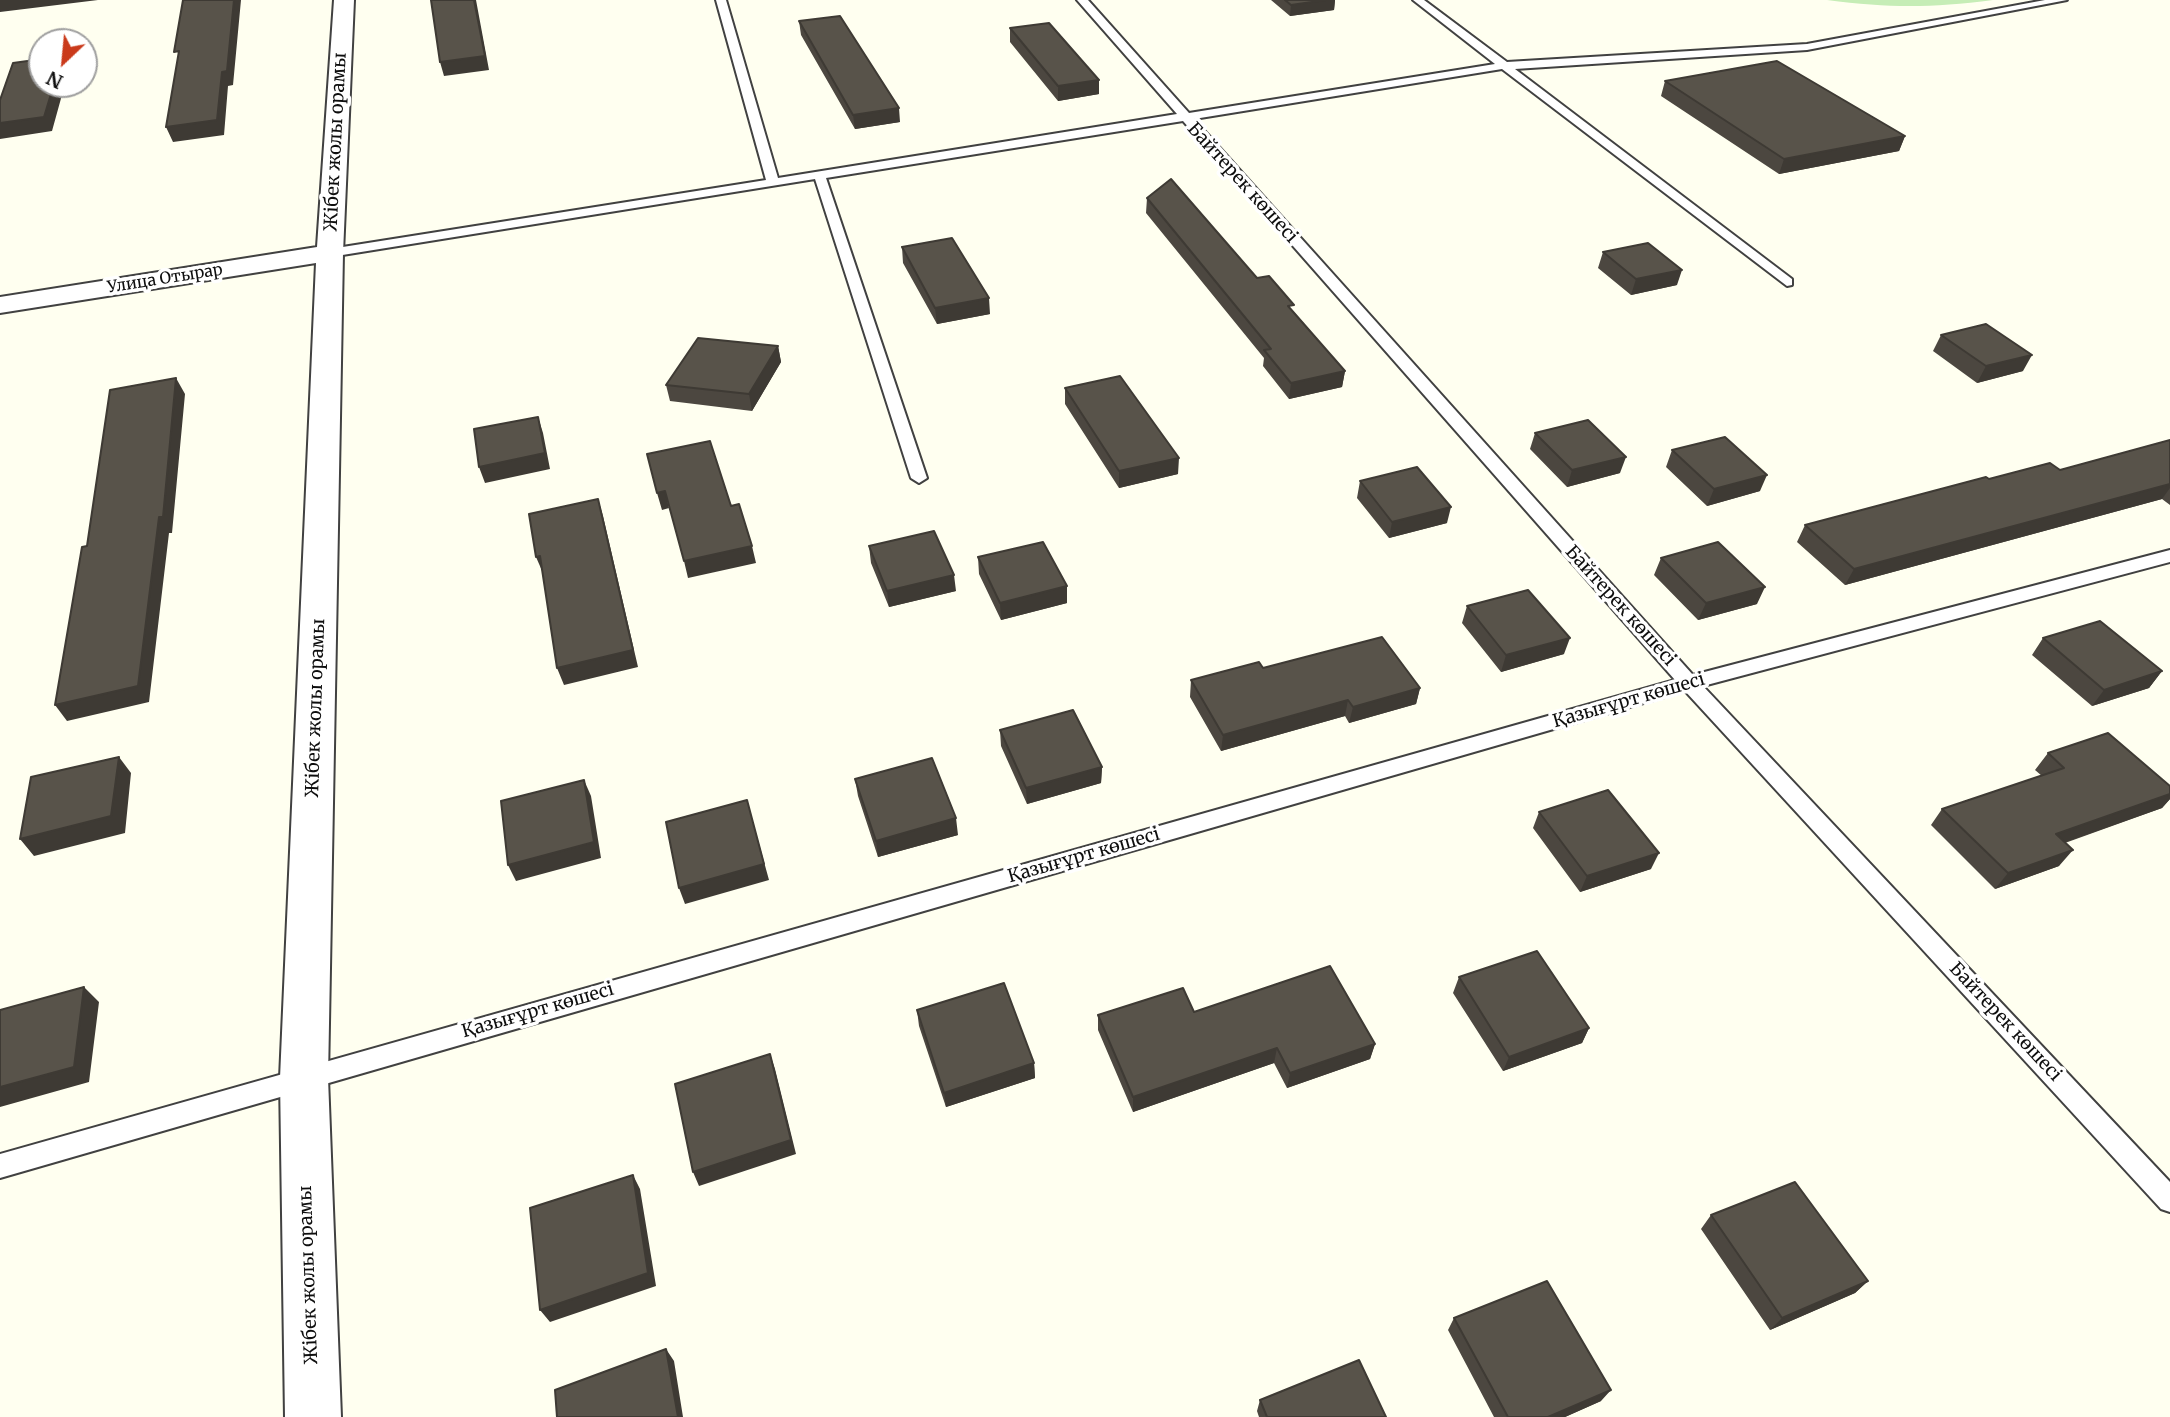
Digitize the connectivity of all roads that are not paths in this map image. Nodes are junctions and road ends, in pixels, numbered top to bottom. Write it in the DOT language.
graph roads {
  1 [pos="344,0"];
  2 [pos="721,0"];
  3 [pos="1082,0"];
  4 [pos="1418,0"];
  5 [pos="2062,0"];
  6 [pos="1503,66"];
  7 [pos="1183,117"];
  8 [pos="819,174"];
  9 [pos="773,181"];
  10 [pos="330,253"];
  11 [pos="1787,282"];
  12 [pos="0,305"];
  13 [pos="919,478"];
  14 [pos="2170,556"];
  15 [pos="1689,683"];
  16 [pos="304,1078"];
  17 [pos="0,1166"];
  18 [pos="2170,1200"];
  19 [pos="313,1417"];
  1 -- 10 [label="street, Жібек жолы орамы"];
  2 -- 9 [label="lane"];
  3 -- 7 [label="lane, Байтерек көшесі"];
  4 -- 6 [label="lane"];
  5 -- 6 [label="lane"];
  6 -- 7 [label="lane"];
  6 -- 11 [label="lane"];
  7 -- 8 [label="lane"];
  7 -- 15 [label="lane, Байтерек көшесі"];
  8 -- 9 [label="lane"];
  8 -- 13 [label="lane"];
  9 -- 10 [label="lane"];
  10 -- 12 [label="street, Улица Отырар"];
  10 -- 16 [label="street, Жібек жолы орамы"];
  14 -- 15 [label="lane, Қазығұрт көшесі"];
  15 -- 16 [label="lane, Қазығұрт көшесі"];
  15 -- 18 [label="lane, Байтерек көшесі"];
  16 -- 17 [label="lane, Қазығұрт көшесі"];
  16 -- 19 [label="street, Жібек жолы орамы"];
}
